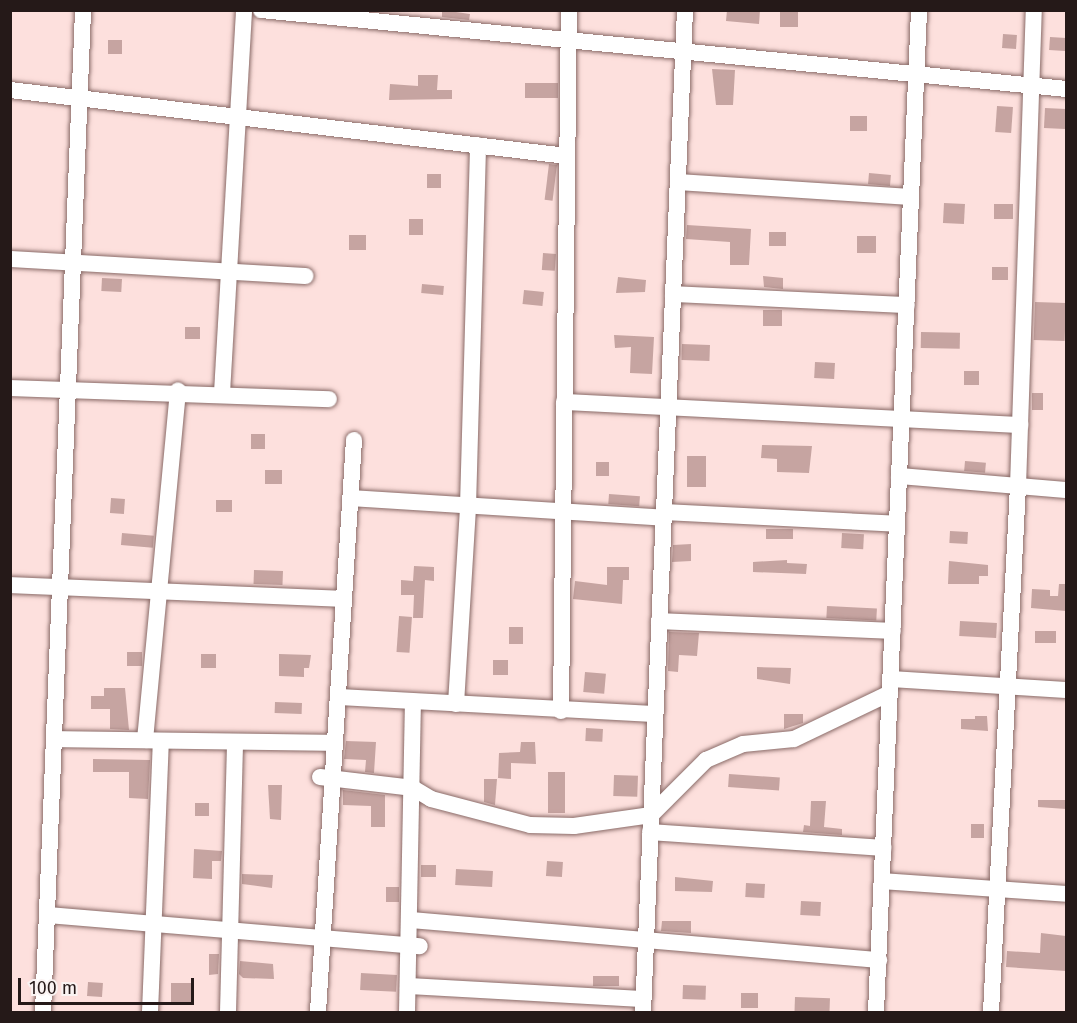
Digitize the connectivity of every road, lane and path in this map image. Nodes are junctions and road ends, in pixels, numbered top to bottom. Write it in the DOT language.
graph roads {
  1 [pos="83,10"];
  2 [pos="244,10"];
  3 [pos="261,10"];
  4 [pos="569,10"];
  5 [pos="685,10"];
  6 [pos="919,10"];
  7 [pos="1034,10"];
  8 [pos="569,43"];
  9 [pos="684,52"];
  10 [pos="917,75"];
  11 [pos="1032,86"];
  12 [pos="1066,89"];
  13 [pos="10,90"];
  14 [pos="81,97"];
  15 [pos="237,116"];
  16 [pos="478,145"];
  17 [pos="567,156"];
  18 [pos="678,182"];
  19 [pos="911,197"];
  20 [pos="10,259"];
  21 [pos="74,262"];
  22 [pos="228,271"];
  23 [pos="306,276"];
  24 [pos="673,294"];
  25 [pos="907,304"];
  26 [pos="10,388"];
  27 [pos="69,389"];
  28 [pos="178,391"];
  29 [pos="222,393"];
  30 [pos="329,399"];
  31 [pos="564,402"];
  32 [pos="668,407"];
  33 [pos="902,419"];
  34 [pos="1020,425"];
  35 [pos="354,440"];
  36 [pos="899,476"];
  37 [pos="1018,486"];
  38 [pos="1066,490"];
  39 [pos="350,498"];
  40 [pos="468,507"];
  41 [pos="563,513"];
  42 [pos="664,515"];
  43 [pos="897,524"];
  44 [pos="10,585"];
  45 [pos="61,587"];
  46 [pos="159,591"];
  47 [pos="344,599"];
  48 [pos="659,621"];
  49 [pos="893,630"];
  50 [pos="890,686"];
  51 [pos="1008,687"];
  52 [pos="1066,690"];
  53 [pos="338,697"];
  54 [pos="413,702"];
  55 [pos="456,704"];
  56 [pos="561,711"];
  57 [pos="655,714"];
  58 [pos="55,739"];
  59 [pos="153,740"];
  60 [pos="235,742"];
  61 [pos="335,743"];
  62 [pos="326,778"];
  63 [pos="413,788"];
  64 [pos="651,823"];
  65 [pos="883,848"];
  66 [pos="882,881"];
  67 [pos="998,889"];
  68 [pos="1066,894"];
  69 [pos="48,915"];
  70 [pos="411,920"];
  71 [pos="153,924"];
  72 [pos="230,930"];
  73 [pos="322,938"];
  74 [pos="646,940"];
  75 [pos="415,945"];
  76 [pos="879,960"];
  77 [pos="408,986"];
  78 [pos="643,1006"];
  79 [pos="43,1012"];
  80 [pos="150,1012"];
  81 [pos="228,1012"];
  82 [pos="318,1012"];
  83 [pos="407,1012"];
  84 [pos="876,1012"];
  85 [pos="992,1012"];
  1 -- 14 [label="street"];
  2 -- 15 [label="street"];
  3 -- 8 [label="street"];
  4 -- 8 [label="street"];
  5 -- 9 [label="street"];
  6 -- 10 [label="street"];
  7 -- 11 [label="street"];
  8 -- 9 [label="street"];
  8 -- 17 [label="street"];
  9 -- 10 [label="street"];
  9 -- 18 [label="street"];
  10 -- 11 [label="street"];
  10 -- 19 [label="street"];
  11 -- 12 [label="street"];
  11 -- 34 [label="street"];
  13 -- 14 [label="street"];
  14 -- 15 [label="street"];
  14 -- 21 [label="street"];
  15 -- 16 [label="street"];
  15 -- 22 [label="street"];
  16 -- 17 [label="street"];
  16 -- 40 [label="street"];
  17 -- 31 [label="street"];
  18 -- 19 [label="street"];
  18 -- 24 [label="street"];
  19 -- 25 [label="street"];
  20 -- 21 [label="street"];
  21 -- 22 [label="street"];
  21 -- 27 [label="street"];
  22 -- 23 [label="street"];
  22 -- 29 [label="street"];
  24 -- 25 [label="street"];
  24 -- 32 [label="street"];
  25 -- 33 [label="street"];
  26 -- 27 [label="street"];
  27 -- 28 [label="street"];
  27 -- 45 [label="street"];
  28 -- 29 [label="street"];
  28 -- 46 [label="street"];
  29 -- 30 [label="street"];
  31 -- 32 [label="street"];
  31 -- 41 [label="street"];
  32 -- 33 [label="street"];
  32 -- 42 [label="street"];
  33 -- 34 [label="street"];
  33 -- 36 [label="street"];
  34 -- 37 [label="street"];
  35 -- 39 [label="street"];
  36 -- 37 [label="street"];
  36 -- 43 [label="street"];
  37 -- 38 [label="street"];
  37 -- 51 [label="street"];
  39 -- 40 [label="street"];
  39 -- 47 [label="street"];
  40 -- 41 [label="street"];
  40 -- 55 [label="street"];
  41 -- 42 [label="street"];
  41 -- 56 [label="street"];
  42 -- 43 [label="street"];
  42 -- 48 [label="street"];
  43 -- 49 [label="street"];
  44 -- 45 [label="street"];
  45 -- 46 [label="street"];
  45 -- 58 [label="street"];
  46 -- 47 [label="street"];
  46 -- 59 [label="street"];
  47 -- 53 [label="street"];
  48 -- 49 [label="street"];
  48 -- 57 [label="street"];
  49 -- 50 [label="street"];
  50 -- 51 [label="street"];
  50 -- 64 [label="street"];
  50 -- 65 [label="street"];
  51 -- 52 [label="street"];
  51 -- 67 [label="street"];
  53 -- 54 [label="street"];
  53 -- 61 [label="street"];
  54 -- 55 [label="street"];
  54 -- 63 [label="street"];
  55 -- 56 [label="street"];
  56 -- 57 [label="street"];
  57 -- 64 [label="street"];
  58 -- 59 [label="street"];
  58 -- 69 [label="street"];
  59 -- 60 [label="street"];
  59 -- 71 [label="street"];
  60 -- 61 [label="street"];
  60 -- 72 [label="street"];
  61 -- 62 [label="street"];
  62 -- 63 [label="street"];
  62 -- 73 [label="street"];
  63 -- 64 [label="street"];
  63 -- 70 [label="street"];
  64 -- 65 [label="street"];
  64 -- 74 [label="street"];
  65 -- 66 [label="street"];
  66 -- 67 [label="street"];
  66 -- 76 [label="street"];
  67 -- 68 [label="street"];
  67 -- 85 [label="street"];
  69 -- 71 [label="street"];
  69 -- 79 [label="street"];
  70 -- 74 [label="street"];
  70 -- 75 [label="street"];
  71 -- 72 [label="street"];
  71 -- 80 [label="street"];
  72 -- 73 [label="street"];
  72 -- 81 [label="street"];
  73 -- 75 [label="street"];
  73 -- 82 [label="street"];
  74 -- 76 [label="street"];
  74 -- 78 [label="street"];
  75 -- 77 [label="street"];
  76 -- 84 [label="street"];
  77 -- 78 [label="street"];
  77 -- 83 [label="street"];
}
